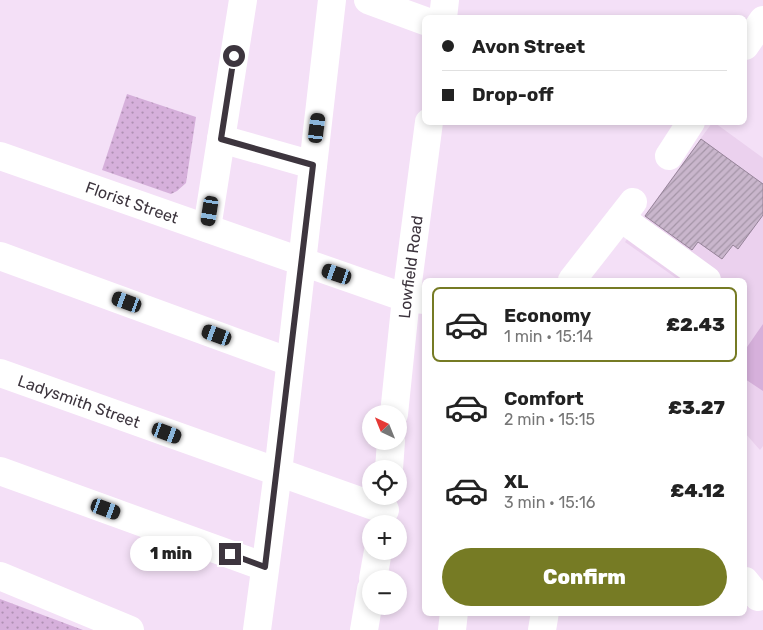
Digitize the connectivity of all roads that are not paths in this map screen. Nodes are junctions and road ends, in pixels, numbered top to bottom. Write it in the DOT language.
graph roads {
  1 [pos="243,0"];
  2 [pos="332,0"];
  3 [pos="368,0"];
  4 [pos="445,0"];
  5 [pos="443,15"];
  6 [pos="422,20"];
  7 [pos="763,20"];
  8 [pos="747,43"];
  9 [pos="747,47"];
  10 [pos="763,54"];
  11 [pos="430,125"];
  12 [pos="689,125"];
  13 [pos="221,139"];
  14 [pos="0,156"];
  15 [pos="669,156"];
  16 [pos="313,165"];
  17 [pos="207,228"];
  18 [pos="0,256"];
  19 [pos="302,262"];
  20 [pos="574,278"];
  21 [pos="705,278"];
  22 [pos="416,299"];
  23 [pos="290,362"];
  24 [pos="0,373"];
  25 [pos="396,405"];
  26 [pos="0,471"];
  27 [pos="278,472"];
  28 [pos="384,510"];
  29 [pos="265,567"];
  30 [pos="0,576"];
  31 [pos="367,615"];
  32 [pos="454,616"];
  33 [pos="544,616"];
  34 [pos="130,630"];
  35 [pos="257,630"];
  36 [pos="364,630"];
  37 [pos="452,630"];
  38 [pos="542,630"];
  1 -- 13 [label="street"];
  2 -- 16 [label="street"];
  3 -- 6 [label="street"];
  4 -- 5 [label="street"];
  7 -- 8 [label="street"];
  9 -- 10 [label="street"];
  11 -- 22 [label="street, Lowfield Road"];
  12 -- 15 [label="street"];
  13 -- 16 [label="street"];
  13 -- 17 [label="street"];
  14 -- 17 [label="street, Florist Street"];
  16 -- 19 [label="street"];
  17 -- 19 [label="street, Florist Street"];
  18 -- 23 [label="street"];
  19 -- 22 [label="street, Florist Street"];
  19 -- 23 [label="street"];
  20 -- 21 [label="street"];
  22 -- 25 [label="street, Lowfield Road"];
  23 -- 27 [label="street"];
  24 -- 27 [label="street, Ladysmith Street"];
  26 -- 29 [label="street"];
  27 -- 28 [label="street, Ladysmith Street"];
  27 -- 29 [label="street"];
  29 -- 35 [label="street"];
  30 -- 34 [label="street"];
  31 -- 36 [label="street"];
  32 -- 37 [label="street"];
  33 -- 38 [label="street"];
}
